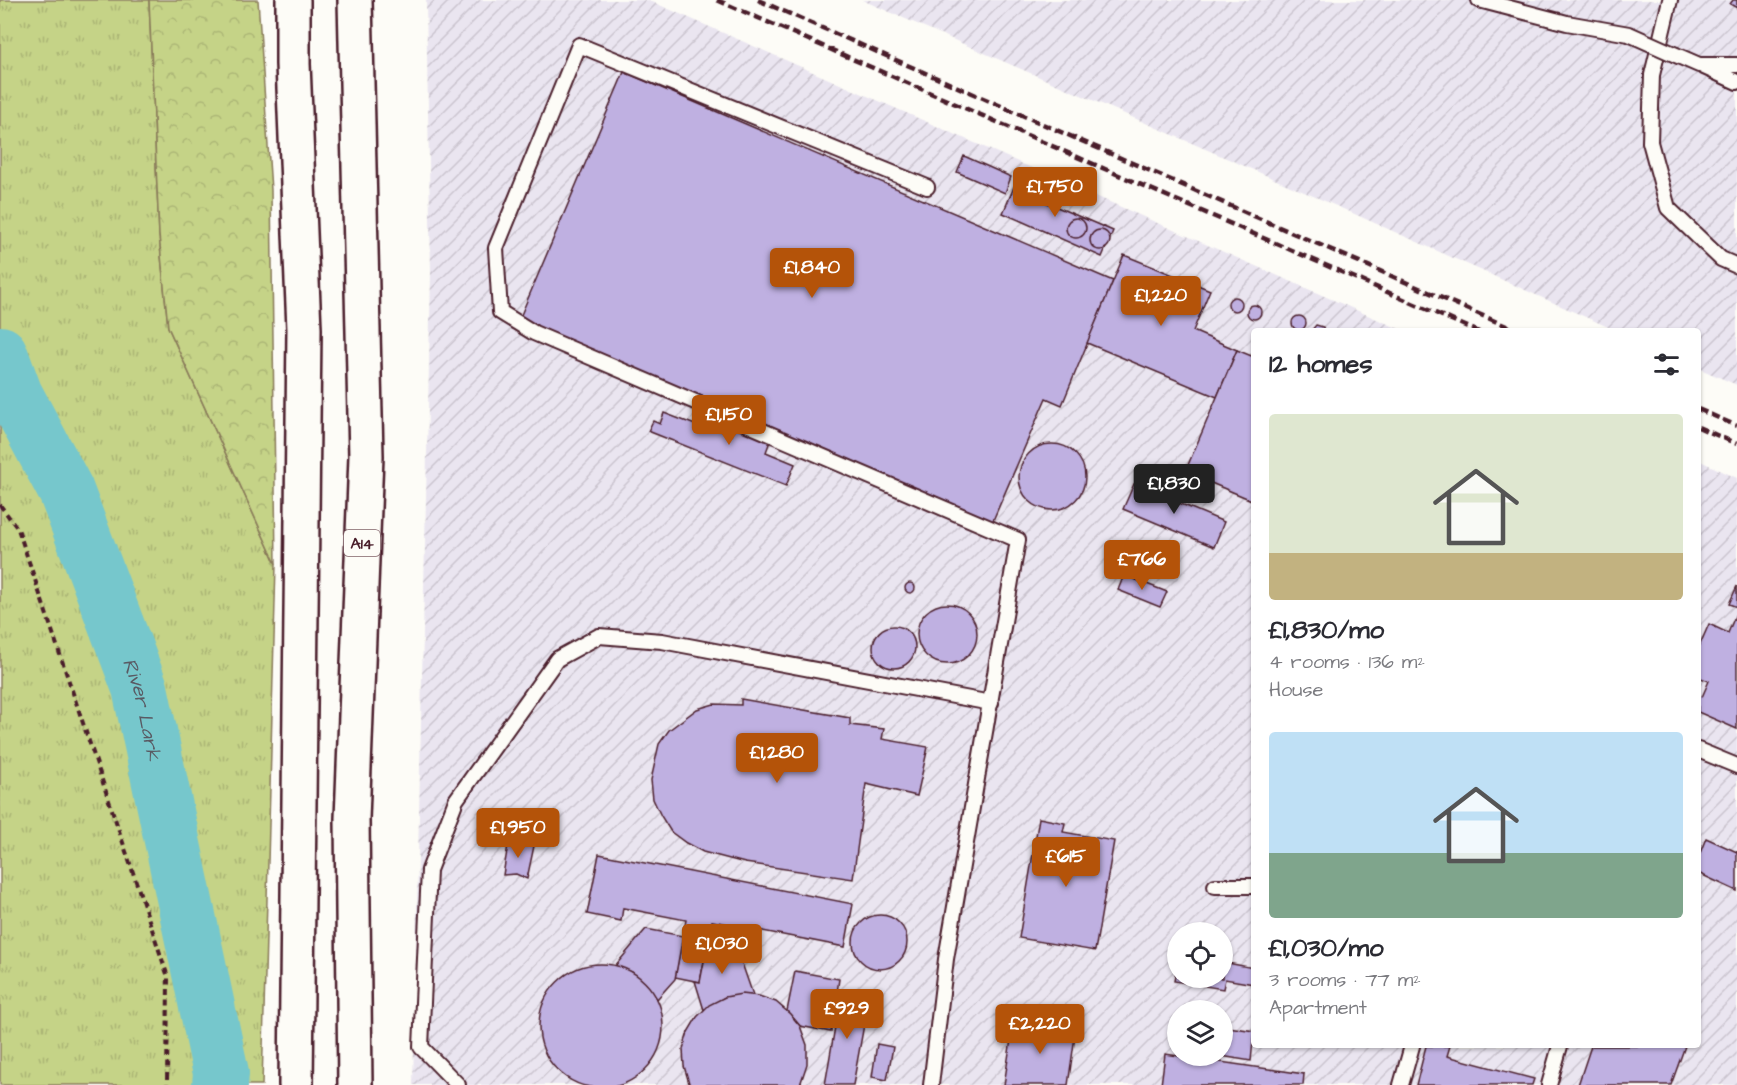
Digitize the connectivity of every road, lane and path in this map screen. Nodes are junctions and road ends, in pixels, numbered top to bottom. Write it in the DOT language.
graph roads {
  1 [pos="279,0"];
  2 [pos="293,0"];
  3 [pos="356,0"];
  4 [pos="1479,0"];
  5 [pos="1670,0"];
  6 [pos="293,64"];
  7 [pos="1699,64"];
  8 [pos="1737,65"];
  9 [pos="1737,82"];
  10 [pos="927,188"];
  11 [pos="1737,266"];
  12 [pos="0,505"];
  13 [pos="991,703"];
  14 [pos="1701,751"];
  15 [pos="1737,766"];
  16 [pos="1215,886"];
  17 [pos="1251,886"];
  18 [pos="1411,1048"];
  19 [pos="1559,1048"];
  20 [pos="167,1085"];
  21 [pos="296,1085"];
  22 [pos="355,1085"];
  23 [pos="458,1085"];
  24 [pos="931,1085"];
  25 [pos="1401,1085"];
  26 [pos="1549,1085"];
  1 -- 6 [label="highway"];
  2 -- 6 [label="highway"];
  3 -- 22 [label="highway, A14"];
  4 -- 7 [label="lane, bridge"];
  5 -- 11 [label="lane"];
  6 -- 21 [label="highway"];
  7 -- 8 [label="lane"];
  7 -- 9 [label="lane"];
  10 -- 13 [label="lane"];
  12 -- 20 [label="path"];
  13 -- 23 [label="lane"];
  13 -- 24 [label="lane"];
  14 -- 15 [label="lane"];
  16 -- 17 [label="lane"];
  18 -- 25 [label="lane"];
  19 -- 26 [label="lane"];
}
